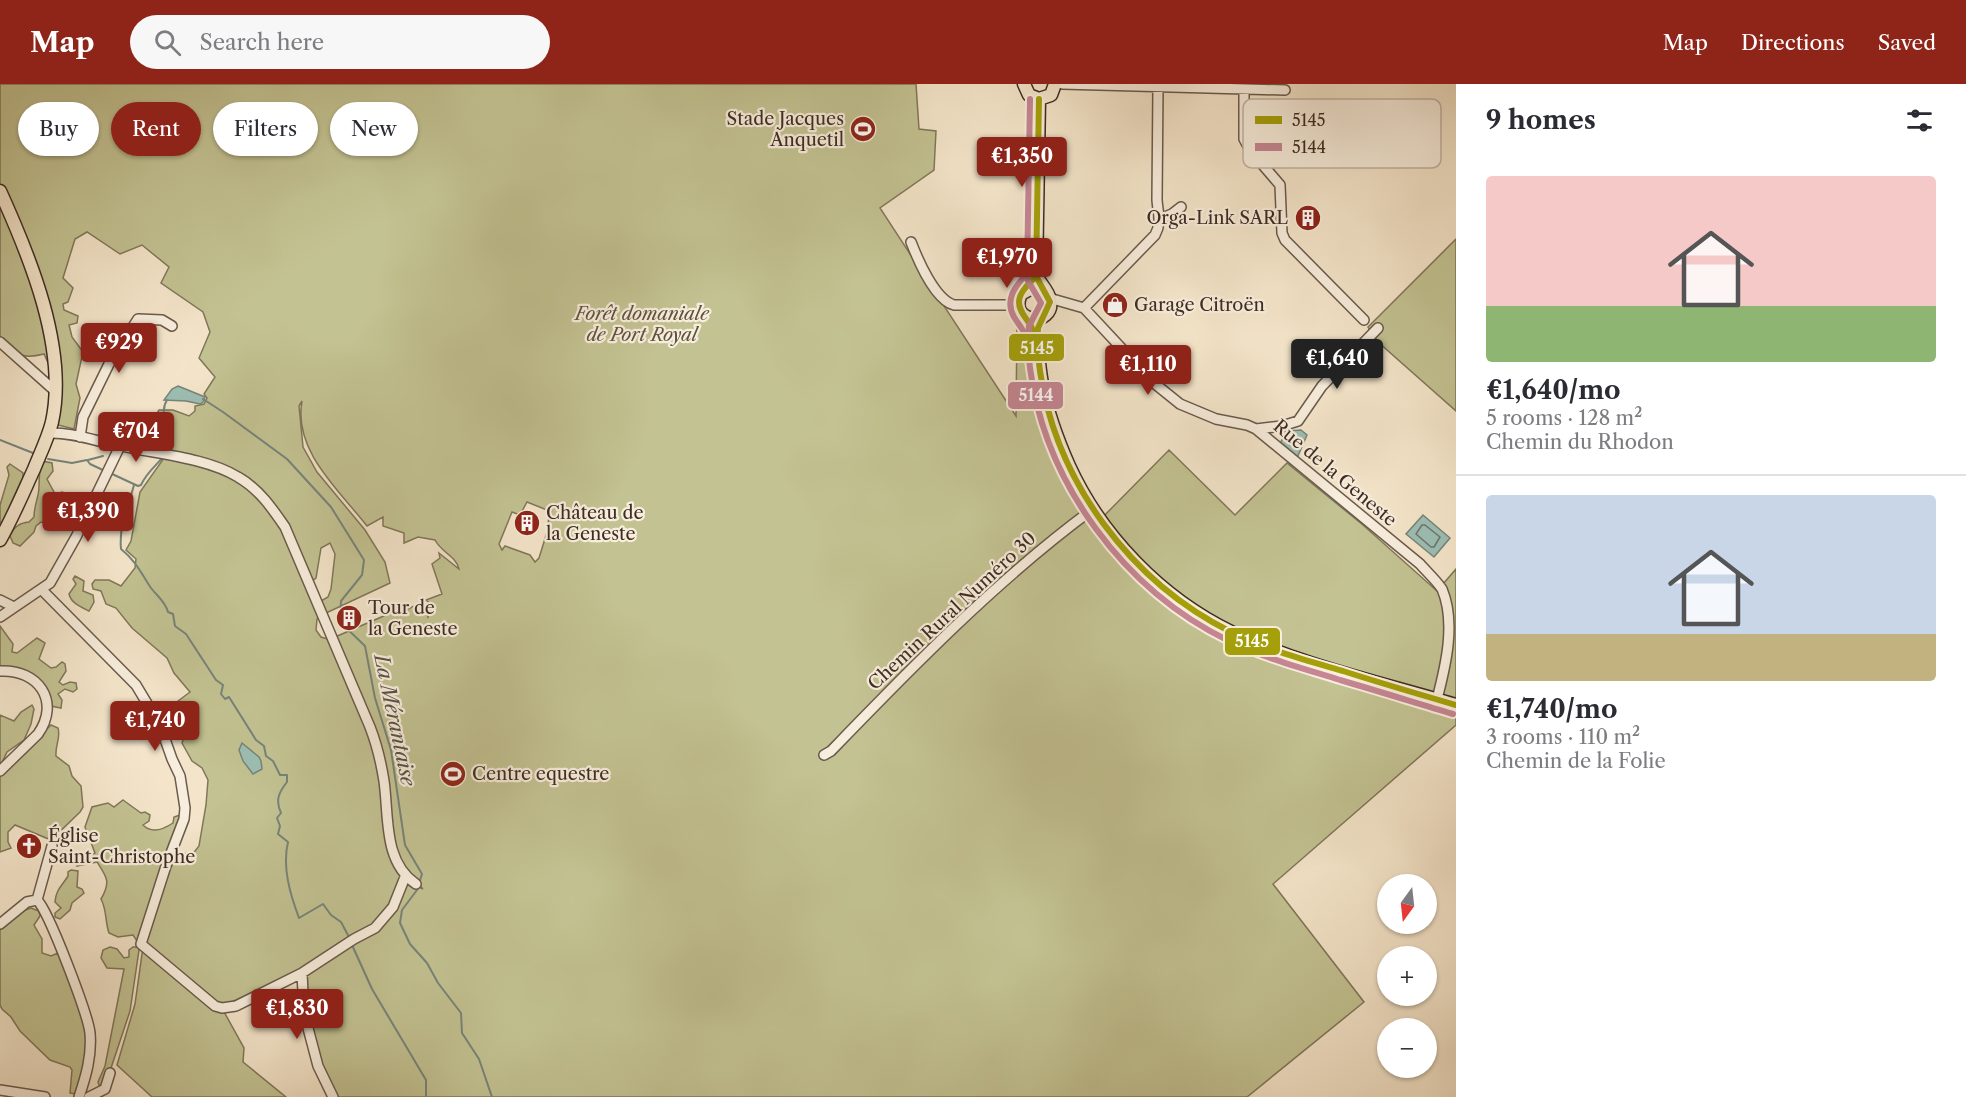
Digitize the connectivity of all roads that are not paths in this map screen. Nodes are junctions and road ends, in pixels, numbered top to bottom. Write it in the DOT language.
graph roads {
  1 [pos="1023,84"];
  2 [pos="1055,84"];
  3 [pos="1062,84"];
  4 [pos="1158,87"];
  5 [pos="1244,88"];
  6 [pos="1286,90"];
  7 [pos="1039,99"];
  8 [pos="1244,99"];
  9 [pos="1266,168"];
  10 [pos="0,191"];
  11 [pos="1181,207"];
  12 [pos="1161,219"];
  13 [pos="911,242"];
  14 [pos="1036,276"];
  15 [pos="1027,289"];
  16 [pos="1047,294"];
  17 [pos="1065,304"];
  18 [pos="1018,305"];
  19 [pos="1084,308"];
  20 [pos="1045,314"];
  21 [pos="1027,318"];
  22 [pos="1364,320"];
  23 [pos="172,326"];
  24 [pos="1378,328"];
  25 [pos="1036,339"];
  26 [pos="0,342"];
  27 [pos="55,391"];
  28 [pos="1282,426"];
  29 [pos="1256,429"];
  30 [pos="49,433"];
  31 [pos="80,437"];
  32 [pos="1270,441"];
  33 [pos="120,446"];
  34 [pos="1093,509"];
  35 [pos="0,540"];
  36 [pos="42,590"];
  37 [pos="0,600"];
  38 [pos="14,607"];
  39 [pos="0,618"];
  40 [pos="0,671"];
  41 [pos="1437,699"];
  42 [pos="1456,705"];
  43 [pos="824,755"];
  44 [pos="0,771"];
  45 [pos="52,846"];
  46 [pos="405,877"];
  47 [pos="416,884"];
  48 [pos="37,900"];
  49 [pos="0,924"];
  50 [pos="302,973"];
  51 [pos="110,1073"];
  52 [pos="0,1090"];
  53 [pos="45,1097"];
  54 [pos="79,1097"];
  55 [pos="89,1097"];
  56 [pos="333,1097"];
  1 -- 7 [label="main road"];
  2 -- 7 [label="main road"];
  3 -- 4 [label="street"];
  4 -- 5 [label="street"];
  4 -- 12 [label="street"];
  5 -- 6 [label="street"];
  5 -- 8 [label="street"];
  7 -- 14 [label="main road"];
  9 -- 22 [label="street"];
  10 -- 27 [label="main road"];
  11 -- 12 [label="street"];
  12 -- 19 [label="street"];
  13 -- 18 [label="street"];
  14 -- 15 [label="main road"];
  14 -- 16 [label="main road"];
  15 -- 16 [label="main road"];
  15 -- 18 [label="main road"];
  16 -- 17 [label="street"];
  16 -- 20 [label="main road"];
  17 -- 19 [label="street"];
  17 -- 20 [label="street"];
  18 -- 21 [label="main road"];
  19 -- 29 [label="street, Rue de la Geneste"];
  20 -- 21 [label="main road"];
  20 -- 25 [label="main road"];
  21 -- 25 [label="main road"];
  23 -- 31 [label="street"];
  24 -- 28 [label="street"];
  25 -- 34 [label="main road"];
  26 -- 27 [label="street"];
  27 -- 30 [label="main road"];
  28 -- 29 [label="street"];
  28 -- 32 [label="street"];
  29 -- 32 [label="street, Rue de la Geneste"];
  30 -- 31 [label="street"];
  30 -- 35 [label="main road"];
  31 -- 33 [label="street"];
  32 -- 41 [label="street, Rue de la Geneste"];
  33 -- 36 [label="street"];
  33 -- 46 [label="street"];
  34 -- 41 [label="main road"];
  34 -- 43 [label="street, Chemin Rural Numéro 30"];
  36 -- 38 [label="street"];
  36 -- 50 [label="street"];
  37 -- 38 [label="street"];
  38 -- 39 [label="street"];
  40 -- 44 [label="street"];
  41 -- 42 [label="main road"];
  45 -- 48 [label="street"];
  46 -- 47 [label="street"];
  46 -- 50 [label="street"];
  48 -- 49 [label="street"];
  48 -- 54 [label="street"];
  50 -- 56 [label="street"];
  51 -- 55 [label="street"];
  52 -- 53 [label="street"];
}
